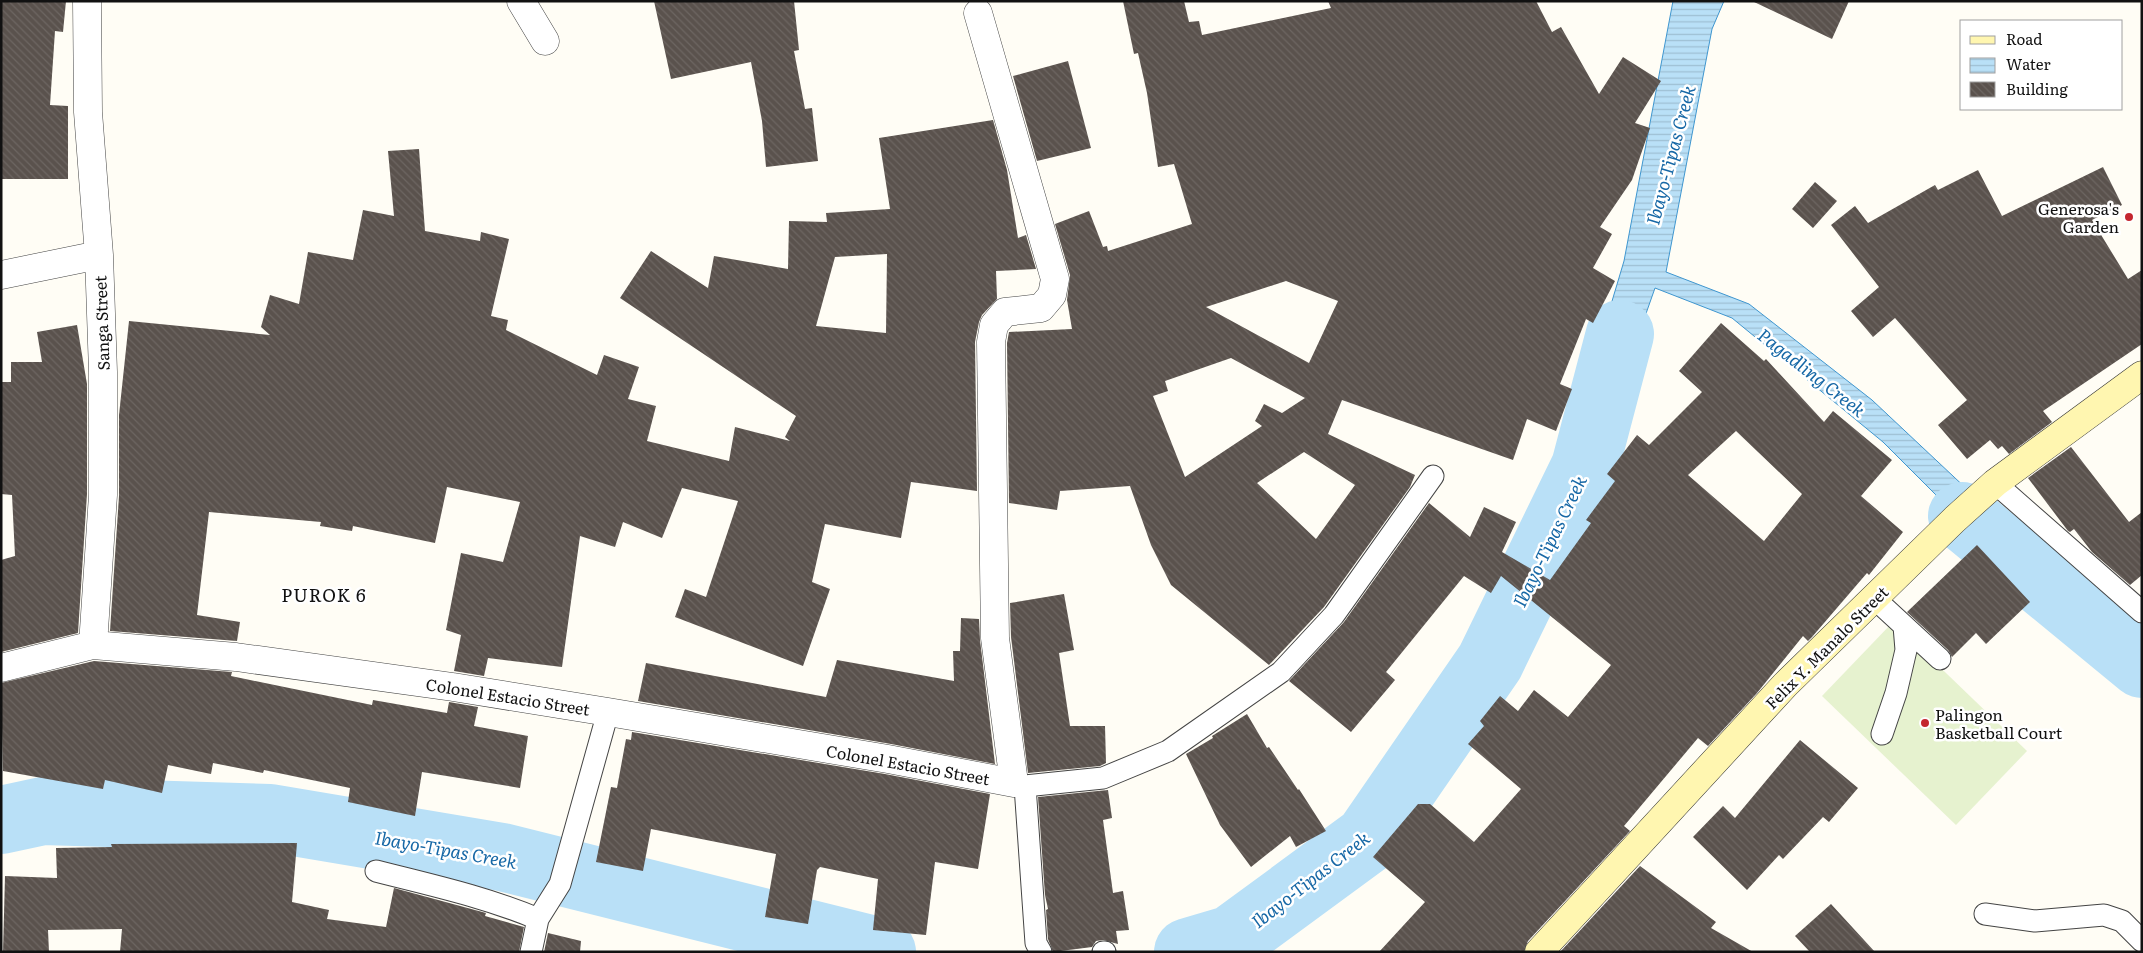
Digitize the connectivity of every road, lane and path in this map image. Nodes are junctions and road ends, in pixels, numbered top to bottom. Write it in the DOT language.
graph roads {
  1 [pos="87,1"];
  2 [pos="521,1"];
  3 [pos="978,13"];
  4 [pos="545,40"];
  5 [pos="99,255"];
  6 [pos="1,275"];
  7 [pos="2142,375"];
  8 [pos="1433,476"];
  9 [pos="1995,484"];
  10 [pos="1874,599"];
  11 [pos="2142,612"];
  12 [pos="1904,626"];
  13 [pos="93,646"];
  14 [pos="1940,659"];
  15 [pos="1,668"];
  16 [pos="608,712"];
  17 [pos="1882,734"];
  18 [pos="1019,785"];
  19 [pos="376,871"];
  20 [pos="1985,914"];
  21 [pos="538,919"];
  22 [pos="2142,941"];
  23 [pos="531,952"];
  24 [pos="1041,952"];
  25 [pos="1539,952"];
  1 -- 5 [label="street, Sanga Street"];
  2 -- 4 [label="street"];
  3 -- 18 [label="street"];
  5 -- 6 [label="street"];
  5 -- 13 [label="street, Sanga Street"];
  7 -- 9 [label="main road, Felix Y. Manalo Street"];
  8 -- 18 [label="lane"];
  9 -- 10 [label="main road, Felix Y. Manalo Street"];
  9 -- 11 [label="lane"];
  10 -- 12 [label="lane"];
  10 -- 25 [label="main road, Felix Y. Manalo Street"];
  12 -- 14 [label="lane"];
  12 -- 17 [label="lane"];
  13 -- 15 [label="street, Colonel Estacio Street"];
  13 -- 16 [label="street, Colonel Estacio Street"];
  16 -- 18 [label="street, Colonel Estacio Street"];
  16 -- 21 [label="lane"];
  18 -- 24 [label="lane"];
  19 -- 21 [label="lane"];
  20 -- 22 [label="lane"];
  21 -- 23 [label="lane"];
}
